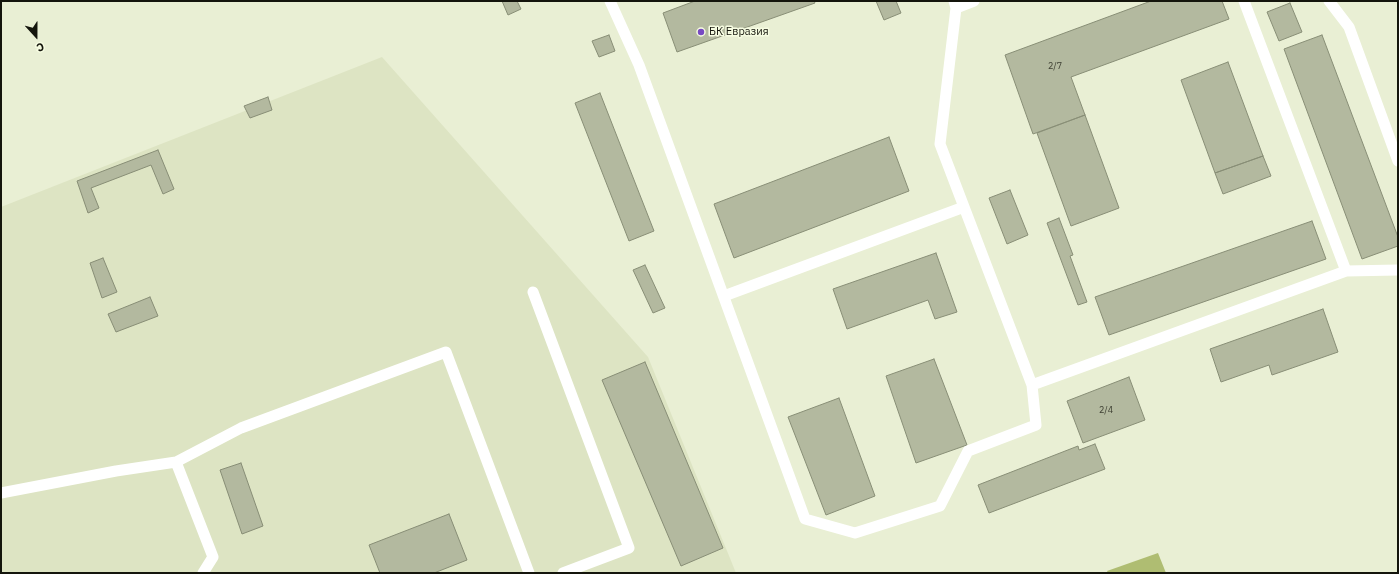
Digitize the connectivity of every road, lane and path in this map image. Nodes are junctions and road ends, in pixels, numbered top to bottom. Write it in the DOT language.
graph roads {
  1 [pos="610,1"];
  2 [pos="974,1"];
  3 [pos="1244,1"];
  4 [pos="1329,1"];
  5 [pos="955,4"];
  6 [pos="1398,161"];
  7 [pos="964,207"];
  8 [pos="1398,270"];
  9 [pos="1346,271"];
  10 [pos="534,292"];
  11 [pos="724,296"];
  12 [pos="1032,385"];
  13 [pos="176,462"];
  14 [pos="1,493"];
  15 [pos="203,573"];
  16 [pos="529,573"];
  17 [pos="562,573"];
  1 -- 11 [label="lane"];
  2 -- 5 [label="lane"];
  3 -- 9 [label="lane"];
  4 -- 6 [label="lane"];
  5 -- 7 [label="lane"];
  7 -- 11 [label="lane"];
  7 -- 12 [label="lane"];
  8 -- 9 [label="lane"];
  9 -- 12 [label="lane"];
  10 -- 17 [label="lane"];
  11 -- 12 [label="lane"];
  13 -- 14 [label="lane"];
  13 -- 15 [label="lane"];
  13 -- 16 [label="lane"];
}
